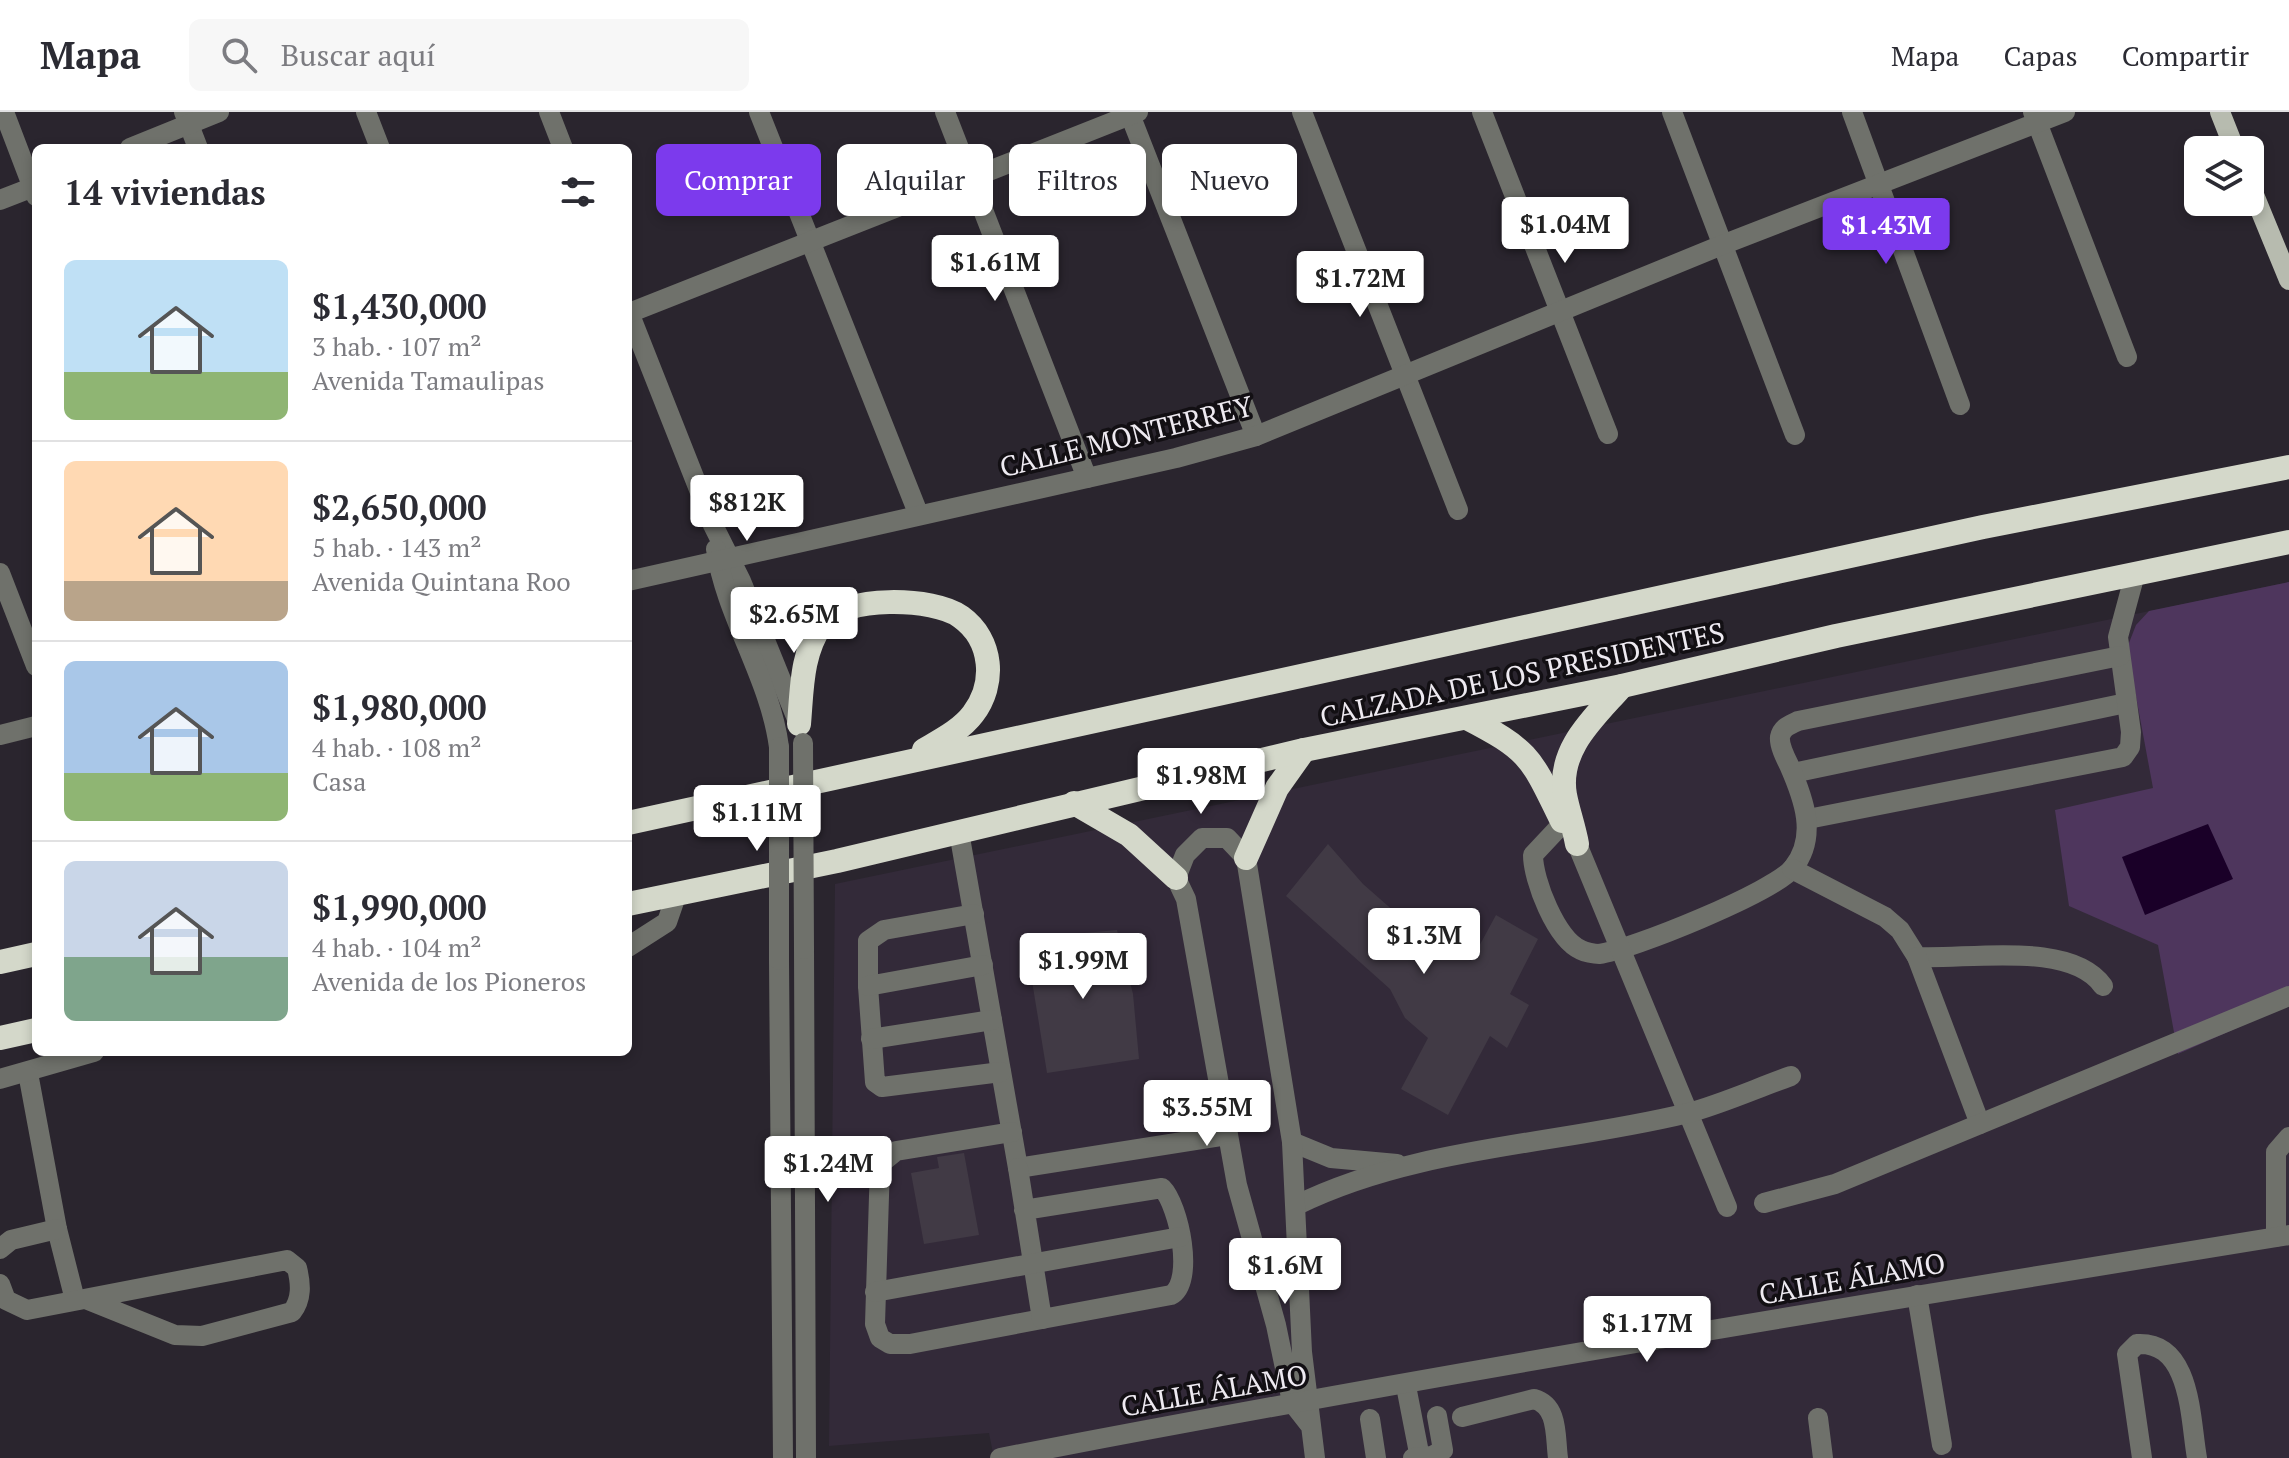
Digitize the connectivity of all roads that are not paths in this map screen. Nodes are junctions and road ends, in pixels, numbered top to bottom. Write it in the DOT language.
graph roads {
  1 [pos="4,112"];
  2 [pos="219,112"];
  3 [pos="366,112"];
  4 [pos="549,112"];
  5 [pos="759,112"];
  6 [pos="945,112"];
  7 [pos="1302,112"];
  8 [pos="1482,112"];
  9 [pos="1672,112"];
  10 [pos="1852,112"];
  11 [pos="2065,112"];
  12 [pos="2220,112"];
  13 [pos="1133,113"];
  14 [pos="2035,117"];
  15 [pos="186,118"];
  16 [pos="2229,136"];
  17 [pos="137,144"];
  18 [pos="196,144"];
  19 [pos="378,144"];
  20 [pos="561,144"];
  21 [pos="957,144"];
  22 [pos="993,169"];
  23 [pos="32,182"];
  24 [pos="1880,185"];
  25 [pos="32,191"];
  26 [pos="0,200"];
  27 [pos="875,216"];
  28 [pos="985,216"];
  29 [pos="2263,216"];
  30 [pos="810,242"];
  31 [pos="1722,245"];
  32 [pos="2289,280"];
  33 [pos="632,309"];
  34 [pos="1560,312"];
  35 [pos="632,321"];
  36 [pos="2127,357"];
  37 [pos="1405,374"];
  38 [pos="1960,405"];
  39 [pos="1608,434"];
  40 [pos="1795,435"];
  41 [pos="1256,436"];
  42 [pos="2289,467"];
  43 [pos="1087,478"];
  44 [pos="1458,510"];
  45 [pos="918,513"];
  46 [pos="2289,542"];
  47 [pos="724,559"];
  48 [pos="0,573"];
  49 [pos="2135,574"];
  50 [pos="632,580"];
  51 [pos="32,656"];
  52 [pos="2120,656"];
  53 [pos="1622,686"];
  54 [pos="2126,703"];
  55 [pos="1467,718"];
  56 [pos="32,727"];
  57 [pos="801,734"];
  58 [pos="0,735"];
  59 [pos="1304,750"];
  60 [pos="905,761"];
  61 [pos="1793,773"];
  62 [pos="1074,803"];
  63 [pos="1808,819"];
  64 [pos="632,822"];
  65 [pos="1563,823"];
  66 [pos="959,832"];
  67 [pos="1577,844"];
  68 [pos="1246,858"];
  69 [pos="1792,869"];
  70 [pos="1176,878"];
  71 [pos="677,893"];
  72 [pos="632,903"];
  73 [pos="974,914"];
  74 [pos="632,944"];
  75 [pos="1621,948"];
  76 [pos="32,955"];
  77 [pos="1917,957"];
  78 [pos="0,962"];
  79 [pos="983,965"];
  80 [pos="868,986"];
  81 [pos="2103,986"];
  82 [pos="2289,996"];
  83 [pos="992,1020"];
  84 [pos="32,1031"];
  85 [pos="0,1038"];
  86 [pos="871,1039"];
  87 [pos="81,1056"];
  88 [pos="1001,1072"];
  89 [pos="28,1073"];
  90 [pos="1791,1076"];
  91 [pos="0,1079"];
  92 [pos="1689,1113"];
  93 [pos="1980,1124"];
  94 [pos="1012,1132"];
  95 [pos="1227,1135"];
  96 [pos="2289,1137"];
  97 [pos="1292,1142"];
  98 [pos="1413,1164"];
  99 [pos="1018,1168"];
  100 [pos="1764,1203"];
  101 [pos="1297,1205"];
  102 [pos="1727,1207"];
  103 [pos="1024,1210"];
  104 [pos="57,1229"];
  105 [pos="2282,1236"];
  106 [pos="1180,1237"];
  107 [pos="0,1249"];
  108 [pos="1033,1265"];
  109 [pos="1297,1276"];
  110 [pos="1265,1281"];
  111 [pos="0,1284"];
  112 [pos="875,1292"];
  113 [pos="1917,1295"];
  114 [pos="81,1300"];
  115 [pos="1042,1319"];
  116 [pos="1406,1386"];
  117 [pos="1300,1402"];
  118 [pos="1437,1416"];
  119 [pos="1462,1417"];
  120 [pos="1818,1418"];
  121 [pos="1370,1419"];
  122 [pos="1942,1445"];
  123 [pos="783,1458"];
  124 [pos="806,1458"];
  125 [pos="1000,1458"];
  126 [pos="1315,1458"];
  127 [pos="1376,1458"];
  128 [pos="1413,1458"];
  129 [pos="1420,1458"];
  130 [pos="1558,1458"];
  131 [pos="1823,1458"];
  132 [pos="2142,1458"];
  133 [pos="2197,1458"];
  1 -- 23 [label="street"];
  2 -- 15 [label="street"];
  3 -- 19 [label="street"];
  4 -- 20 [label="street"];
  5 -- 30 [label="street"];
  6 -- 21 [label="street"];
  7 -- 37 [label="street"];
  8 -- 34 [label="street"];
  9 -- 31 [label="street"];
  10 -- 24 [label="street"];
  11 -- 14 [label="street, CALLE MONTERREY"];
  12 -- 16 [label="main road"];
  13 -- 22 [label="street"];
  13 -- 41 [label="street"];
  14 -- 24 [label="street, CALLE MONTERREY"];
  14 -- 36 [label="street"];
  15 -- 17 [label="street"];
  15 -- 18 [label="street"];
  24 -- 31 [label="street, CALLE MONTERREY"];
  24 -- 38 [label="street"];
  25 -- 26 [label="street"];
  27 -- 30 [label="street"];
  28 -- 43 [label="street"];
  29 -- 32 [label="main road"];
  30 -- 33 [label="street"];
  30 -- 45 [label="street"];
  31 -- 34 [label="street, CALLE MONTERREY"];
  31 -- 40 [label="street"];
  34 -- 37 [label="street, CALLE MONTERREY"];
  34 -- 39 [label="street"];
  35 -- 47 [label="street"];
  37 -- 41 [label="street, CALLE MONTERREY"];
  37 -- 44 [label="street"];
  41 -- 43 [label="street, CALLE MONTERREY"];
  42 -- 60 [label="highway, CALZADA DE LOS PRESIDENTES"];
  43 -- 45 [label="street, CALLE MONTERREY"];
  45 -- 47 [label="street, CALLE MONTERREY"];
  46 -- 49 [label="highway, CALZADA DE LOS PRESIDENTES"];
  47 -- 50 [label="street, CALLE MONTERREY"];
  47 -- 57 [label="street"];
  47 -- 123 [label="street, bridge"];
  48 -- 51 [label="street"];
  49 -- 52 [label="street"];
  49 -- 53 [label="highway, CALZADA DE LOS PRESIDENTES"];
  52 -- 54 [label="street"];
  52 -- 61 [label="street"];
  53 -- 55 [label="highway, CALZADA DE LOS PRESIDENTES"];
  53 -- 67 [label="highway"];
  54 -- 61 [label="street"];
  54 -- 63 [label="street"];
  55 -- 59 [label="highway, CALZADA DE LOS PRESIDENTES"];
  55 -- 65 [label="highway"];
  56 -- 58 [label="street"];
  57 -- 60 [label="highway"];
  57 -- 124 [label="street, bridge"];
  59 -- 62 [label="highway, CALZADA DE LOS PRESIDENTES"];
  59 -- 68 [label="highway"];
  60 -- 64 [label="highway, CALZADA DE LOS PRESIDENTES"];
  61 -- 63 [label="street"];
  62 -- 66 [label="highway, CALZADA DE LOS PRESIDENTES"];
  62 -- 70 [label="highway"];
  63 -- 69 [label="street"];
  65 -- 67 [label="highway"];
  65 -- 75 [label="street"];
  66 -- 71 [label="highway, CALZADA DE LOS PRESIDENTES"];
  66 -- 73 [label="street"];
  67 -- 75 [label="street"];
  68 -- 70 [label="street"];
  68 -- 97 [label="street"];
  69 -- 75 [label="street"];
  69 -- 77 [label="street"];
  70 -- 95 [label="street"];
  71 -- 72 [label="highway, CALZADA DE LOS PRESIDENTES"];
  71 -- 74 [label="street"];
  73 -- 79 [label="street"];
  73 -- 80 [label="street"];
  75 -- 92 [label="street"];
  76 -- 78 [label="highway"];
  77 -- 81 [label="street"];
  77 -- 93 [label="street"];
  79 -- 80 [label="street"];
  79 -- 83 [label="street"];
  80 -- 86 [label="street"];
  82 -- 93 [label="street"];
  83 -- 86 [label="street"];
  83 -- 88 [label="street"];
  84 -- 85 [label="highway"];
  86 -- 88 [label="street"];
  87 -- 89 [label="street"];
  88 -- 94 [label="street"];
  89 -- 91 [label="street"];
  89 -- 104 [label="street"];
  90 -- 92 [label="street"];
  92 -- 98 [label="street"];
  92 -- 102 [label="street"];
  93 -- 100 [label="street"];
  94 -- 99 [label="street"];
  94 -- 112 [label="street"];
  95 -- 99 [label="street"];
  95 -- 110 [label="street"];
  96 -- 105 [label="street"];
  97 -- 98 [label="street"];
  97 -- 101 [label="street"];
  98 -- 101 [label="street"];
  99 -- 103 [label="street"];
  101 -- 109 [label="street"];
  103 -- 106 [label="street"];
  103 -- 108 [label="street"];
  104 -- 107 [label="street"];
  104 -- 114 [label="street"];
  105 -- 113 [label="street, CALLE ÁLAMO"];
  106 -- 108 [label="street"];
  106 -- 115 [label="street"];
  108 -- 112 [label="street"];
  108 -- 115 [label="street"];
  109 -- 110 [label="street"];
  109 -- 117 [label="street"];
  110 -- 117 [label="street"];
  111 -- 114 [label="street"];
  112 -- 115 [label="street"];
  113 -- 116 [label="street, CALLE ÁLAMO"];
  113 -- 122 [label="street"];
  114 -- 114 [label="street"];
  116 -- 117 [label="street, CALLE ÁLAMO"];
  116 -- 129 [label="street"];
  117 -- 125 [label="street, CALLE ÁLAMO"];
  117 -- 126 [label="street"];
  118 -- 129 [label="street"];
  119 -- 130 [label="street"];
  120 -- 131 [label="street"];
  121 -- 127 [label="street"];
  128 -- 129 [label="street"];
  132 -- 133 [label="street"];
}
